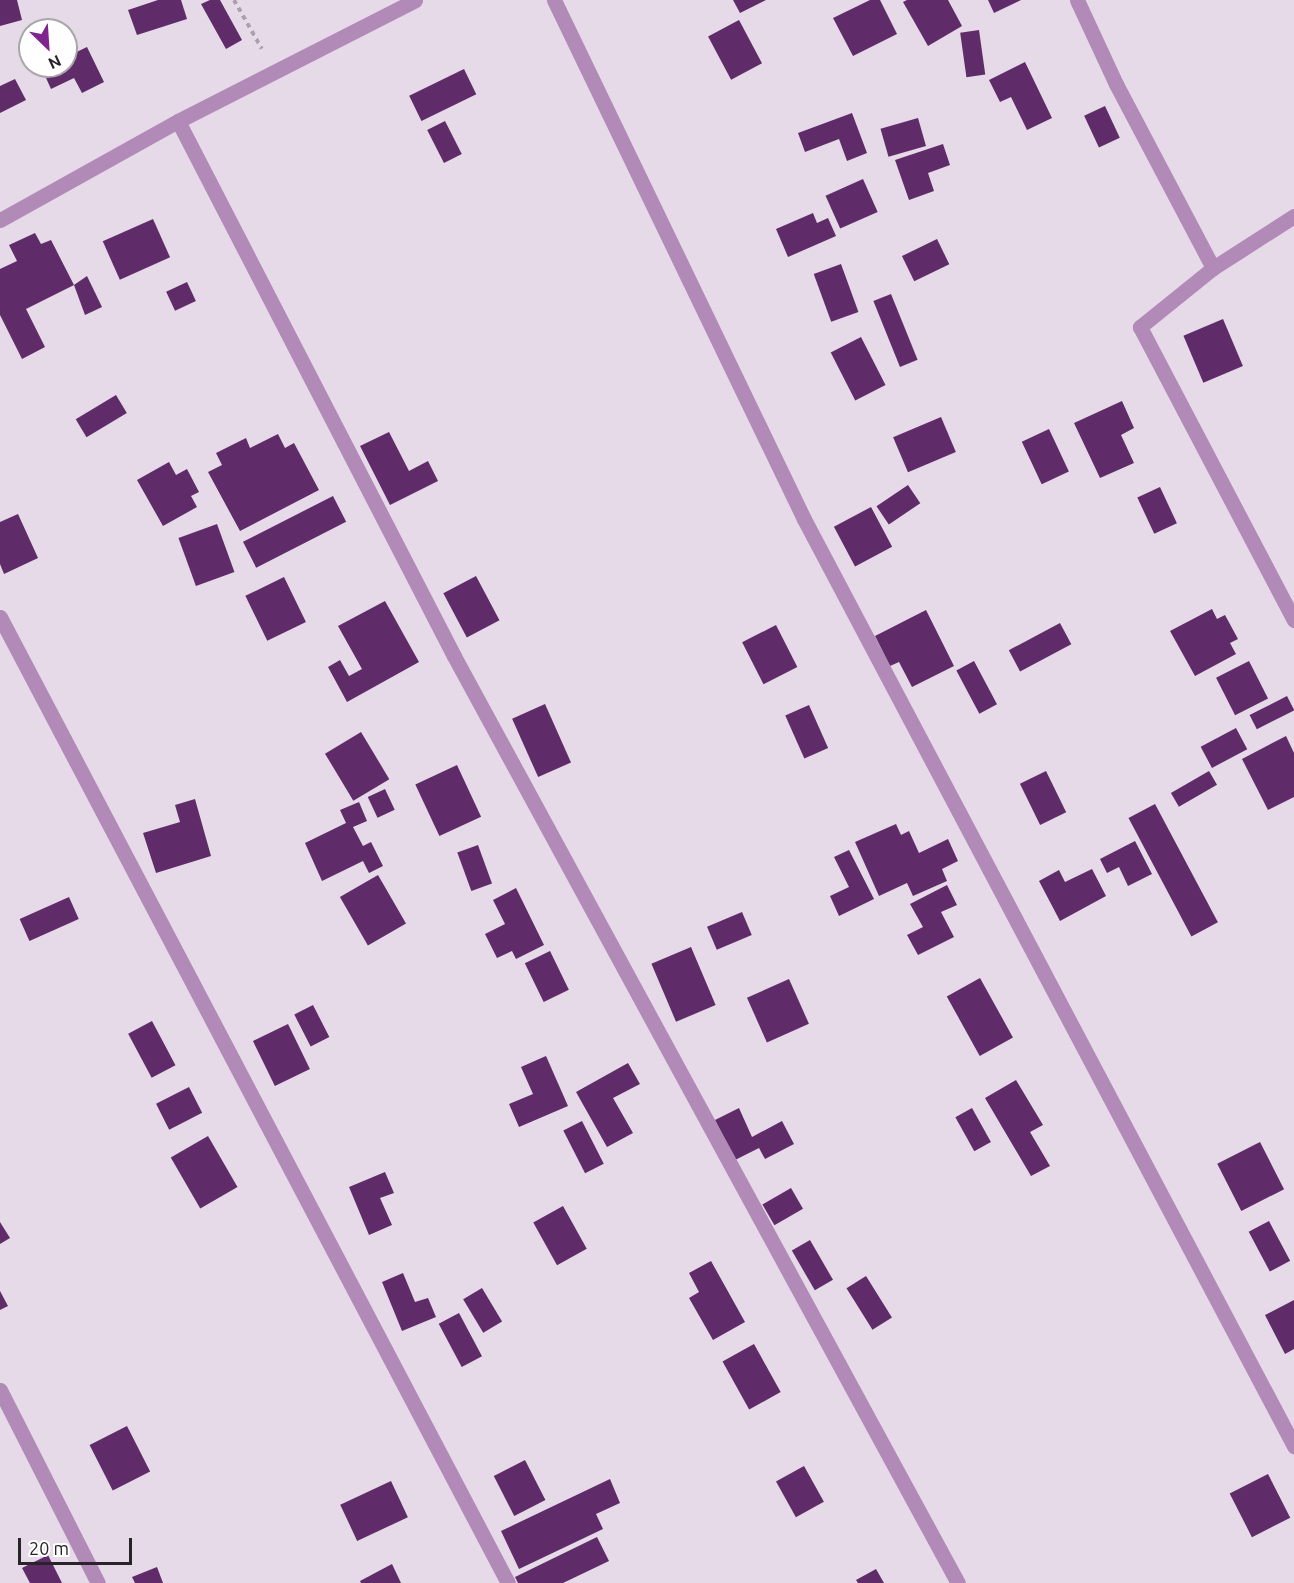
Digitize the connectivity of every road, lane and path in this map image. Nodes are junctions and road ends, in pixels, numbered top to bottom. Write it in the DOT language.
graph roads {
  1 [pos="234,0"];
  2 [pos="414,0"];
  3 [pos="554,0"];
  4 [pos="1077,0"];
  5 [pos="275,72"];
  6 [pos="177,121"];
  7 [pos="1294,216"];
  8 [pos="0,220"];
  9 [pos="1213,268"];
  10 [pos="0,617"];
  11 [pos="1294,620"];
  12 [pos="0,1390"];
  13 [pos="1294,1446"];
  14 [pos="98,1583"];
  15 [pos="508,1583"];
  16 [pos="958,1583"];
  1 -- 5 [label="path"];
  2 -- 5 [label="street"];
  3 -- 13 [label="street"];
  4 -- 9 [label="street"];
  5 -- 6 [label="street"];
  6 -- 8 [label="street"];
  6 -- 16 [label="street"];
  7 -- 9 [label="street"];
  9 -- 11 [label="street"];
  10 -- 15 [label="street"];
  12 -- 14 [label="street"];
}
